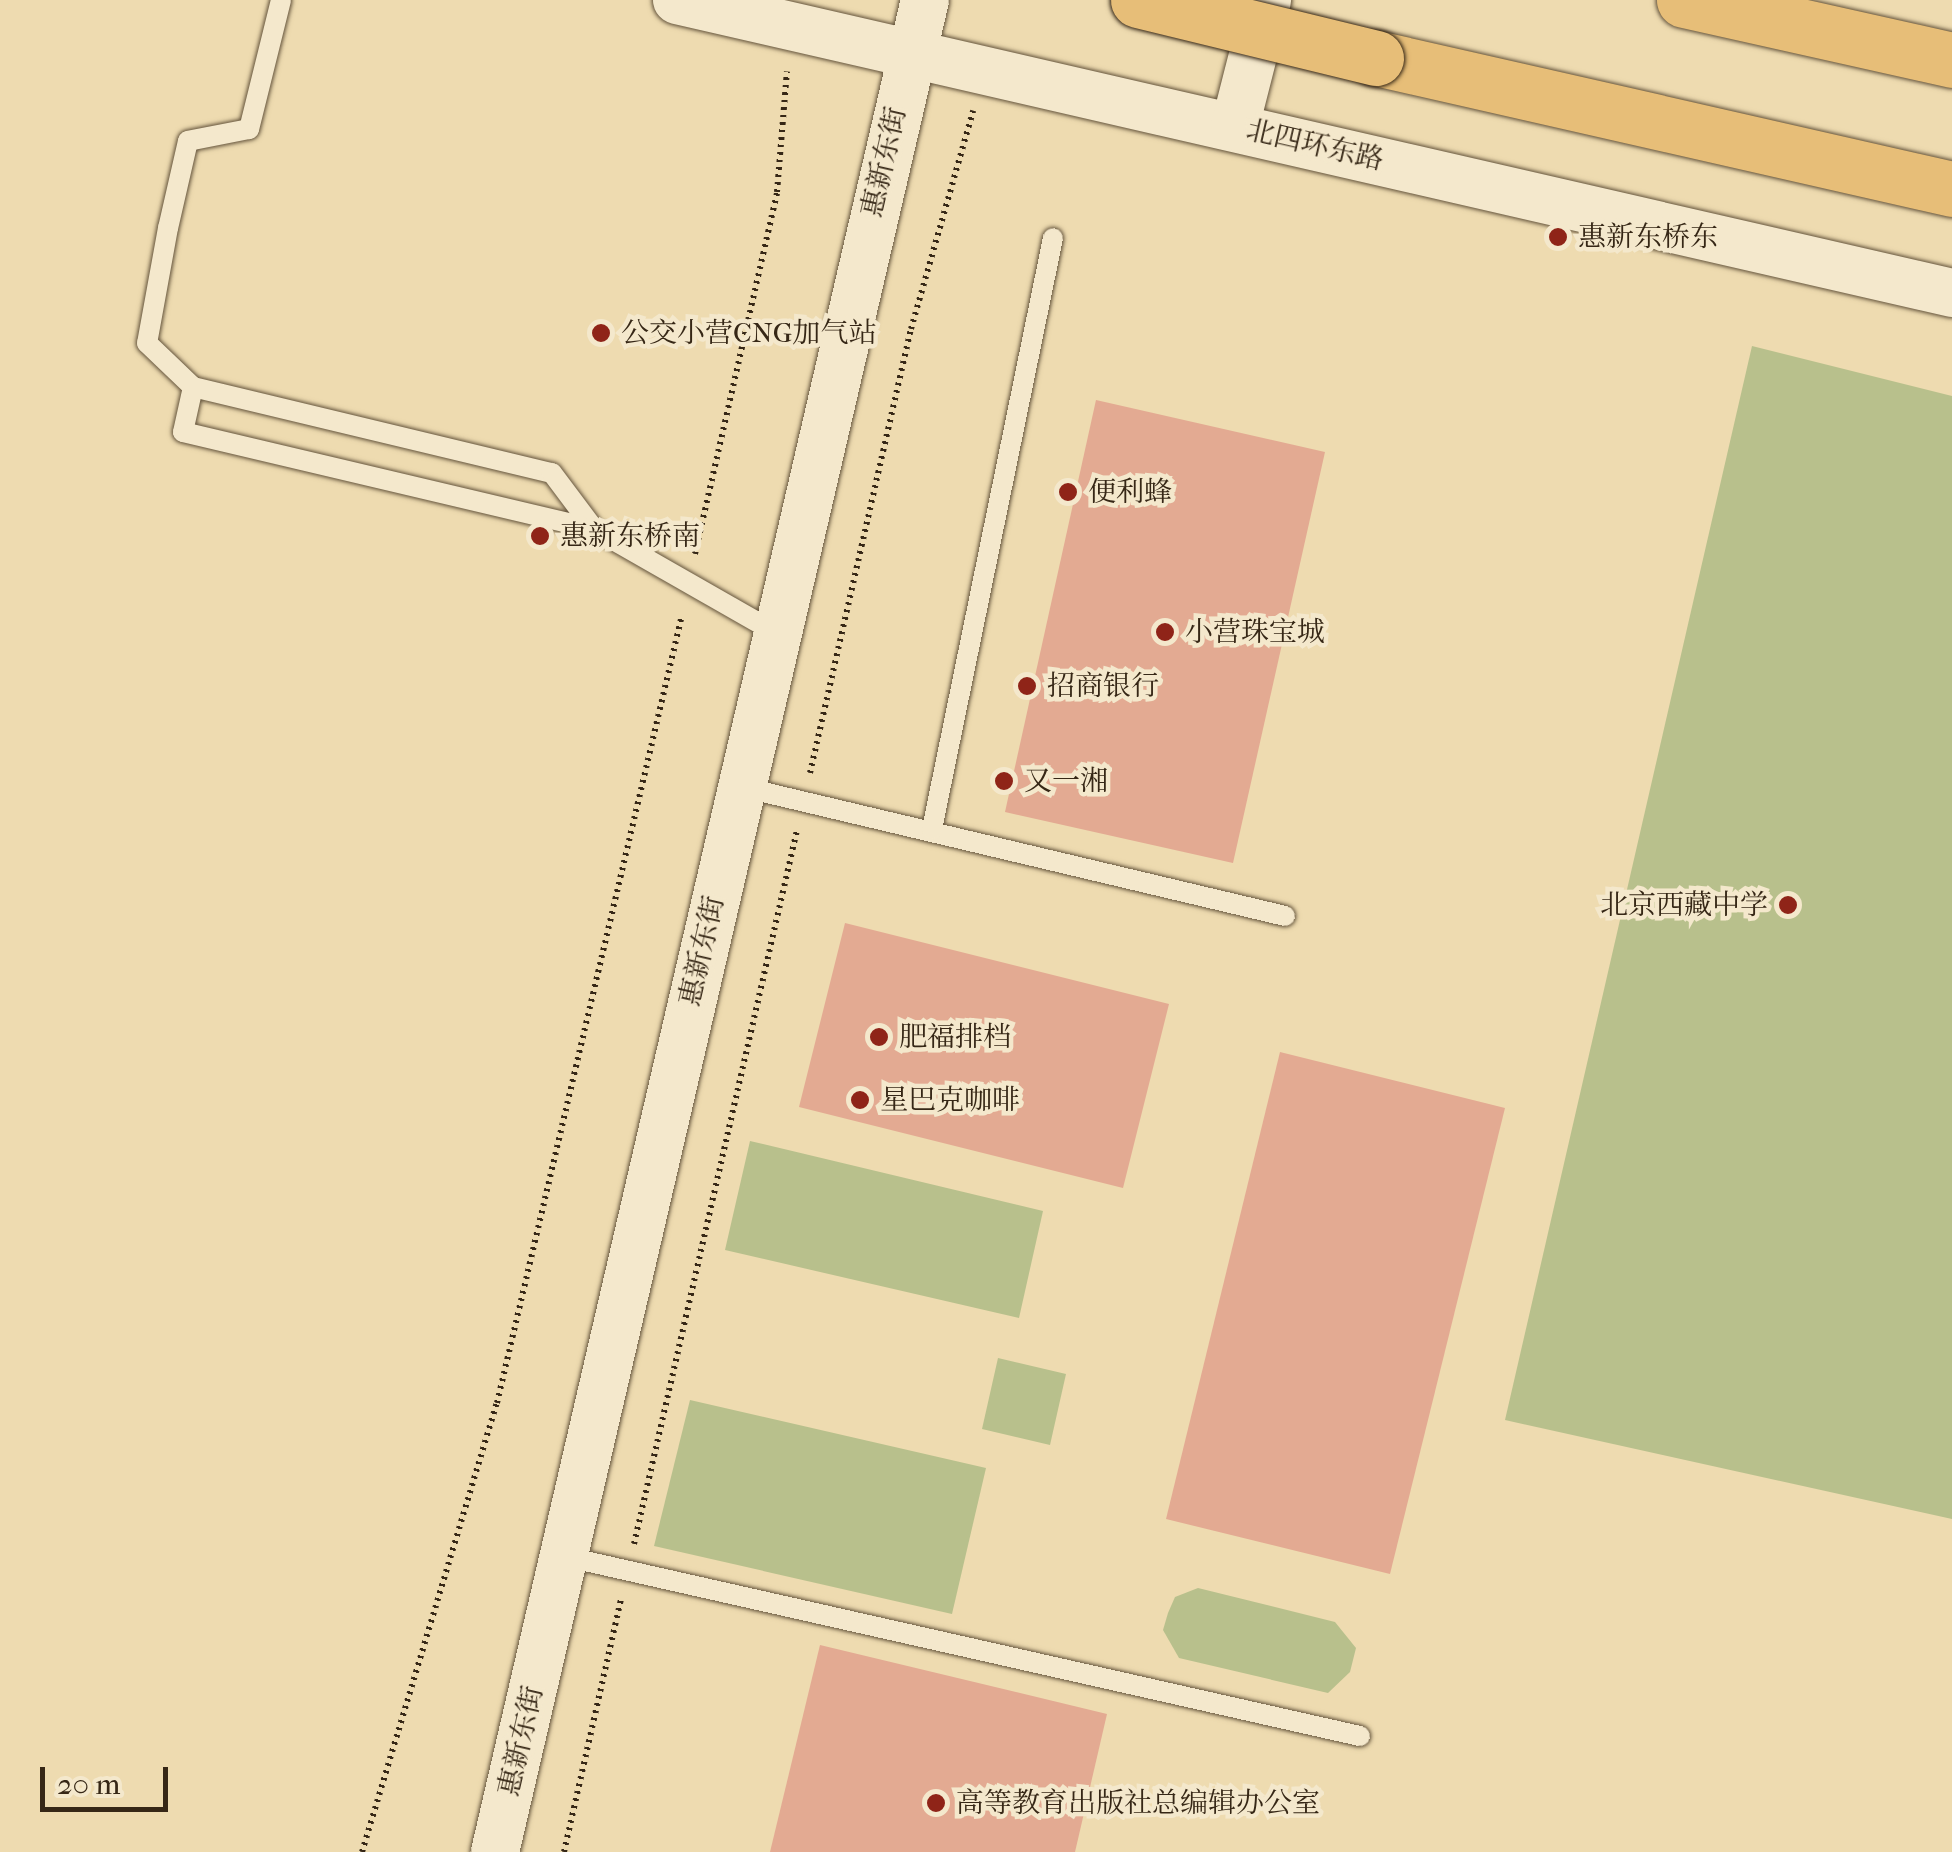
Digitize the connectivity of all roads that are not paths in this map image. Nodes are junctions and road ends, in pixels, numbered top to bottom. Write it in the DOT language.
graph roads {
  1 [pos="281,0"];
  2 [pos="677,0"];
  3 [pos="925,0"];
  4 [pos="935,0"];
  5 [pos="1138,0"];
  6 [pos="1267,0"];
  7 [pos="1684,0"];
  8 [pos="909,51"];
  9 [pos="1952,60"];
  10 [pos="1235,126"];
  11 [pos="1952,189"];
  12 [pos="1053,238"];
  13 [pos="1952,293"];
  14 [pos="193,388"];
  15 [pos="594,528"];
  16 [pos="776,632"];
  17 [pos="740,786"];
  18 [pos="932,829"];
  19 [pos="1284,916"];
  20 [pos="563,1556"];
  21 [pos="1360,1736"];
  22 [pos="495,1852"];
  1 -- 14 [label="lane"];
  2 -- 8 [label="street, 北四环东路"];
  3 -- 8 [label="street"];
  4 -- 8 [label="street"];
  5 -- 11 [label="highway, bridge"];
  6 -- 10 [label="street"];
  7 -- 9 [label="highway"];
  8 -- 10 [label="street, 北四环东路"];
  8 -- 16 [label="street, 惠新东街"];
  10 -- 13 [label="street, 北四环东路"];
  12 -- 18 [label="lane"];
  14 -- 15 [label="lane"];
  14 -- 15 [label="lane"];
  15 -- 16 [label="lane"];
  16 -- 17 [label="street, 惠新东街"];
  17 -- 18 [label="lane"];
  17 -- 20 [label="street, 惠新东街"];
  18 -- 19 [label="lane"];
  20 -- 21 [label="lane"];
  20 -- 22 [label="street, 惠新东街"];
}
